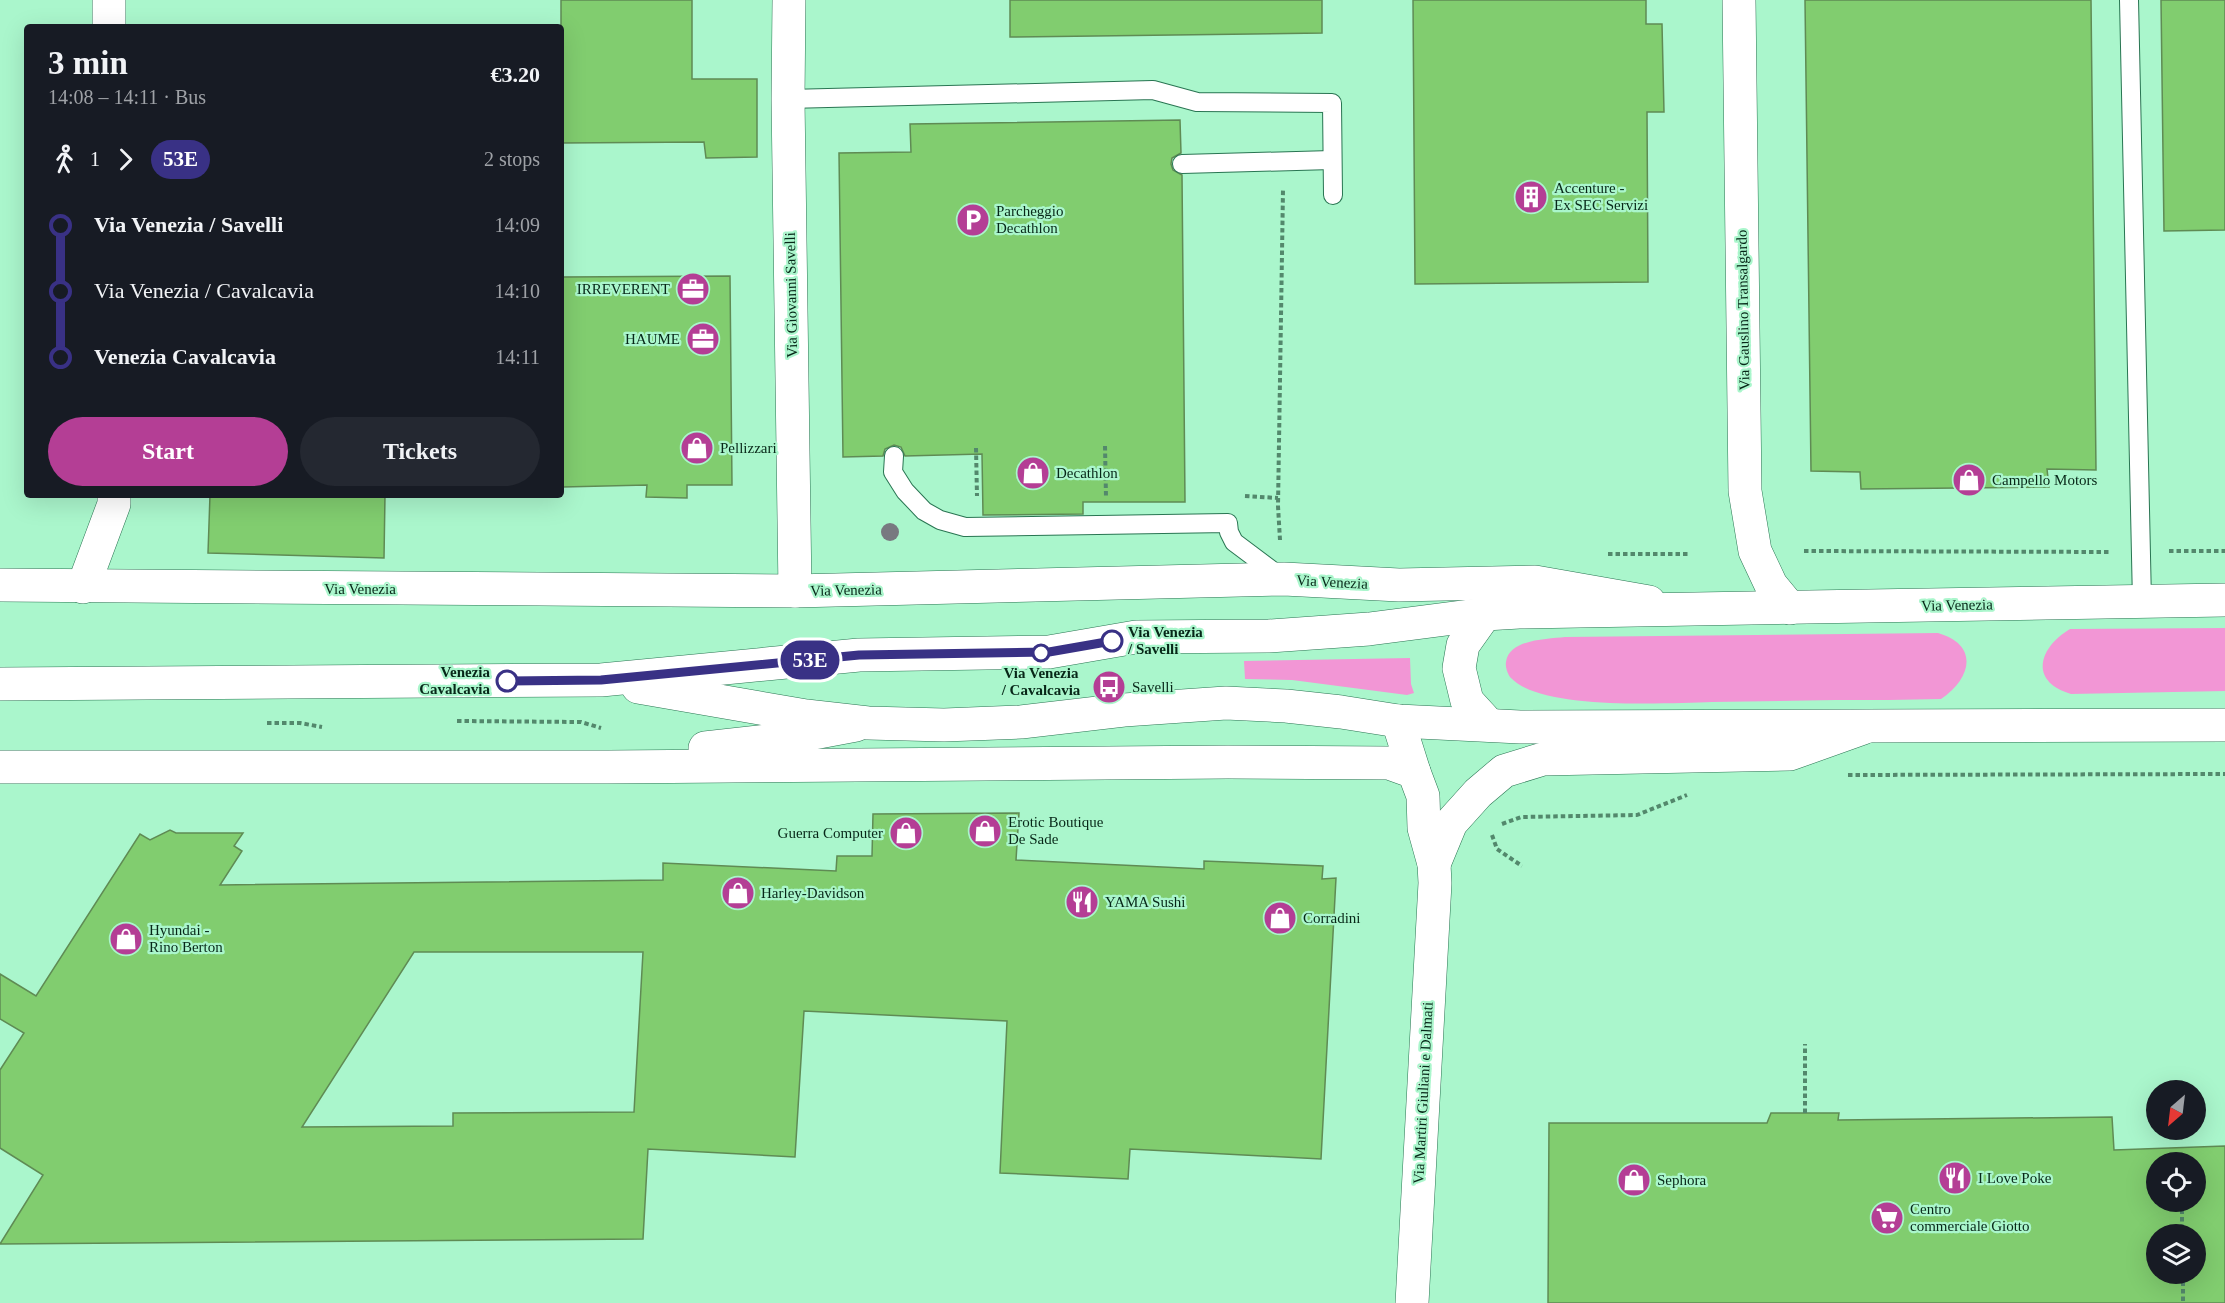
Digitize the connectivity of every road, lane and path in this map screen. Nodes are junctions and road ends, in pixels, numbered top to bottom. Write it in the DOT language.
graph roads {
  1 [pos="109,0"];
  2 [pos="789,0"];
  3 [pos="1738,0"];
  4 [pos="2129,0"];
  5 [pos="110,24"];
  6 [pos="789,99"];
  7 [pos="1332,160"];
  8 [pos="1283,162"];
  9 [pos="1182,164"];
  10 [pos="1333,195"];
  11 [pos="1105,446"];
  12 [pos="976,448"];
  13 [pos="894,456"];
  14 [pos="1245,496"];
  15 [pos="114,498"];
  16 [pos="1278,498"];
  17 [pos="977,499"];
  18 [pos="1106,524"];
  19 [pos="1281,543"];
  20 [pos="2225,550"];
  21 [pos="1804,551"];
  22 [pos="2142,552"];
  23 [pos="1284,579"];
  24 [pos="0,585"];
  25 [pos="83,587"];
  26 [pos="795,591"];
  27 [pos="2225,600"];
  28 [pos="2142,602"];
  29 [pos="1790,608"];
  30 [pos="1689,609"];
  31 [pos="1485,614"];
  32 [pos="601,680"];
  33 [pos="0,684"];
  34 [pos="450,721"];
  35 [pos="1398,721"];
  36 [pos="868,723"];
  37 [pos="1489,725"];
  38 [pos="2225,725"];
  39 [pos="1864,727"];
  40 [pos="602,728"];
  41 [pos="0,767"];
  42 [pos="659,767"];
  43 [pos="1414,772"];
  44 [pos="2225,774"];
  45 [pos="1844,776"];
  46 [pos="1693,793"];
  47 [pos="1521,817"];
  48 [pos="1490,829"];
  49 [pos="1522,866"];
  50 [pos="1434,874"];
  51 [pos="1805,1044"];
  52 [pos="1805,1113"];
  53 [pos="2183,1284"];
  54 [pos="1412,1303"];
  55 [pos="2183,1303"];
  1 -- 5 [label="street"];
  2 -- 6 [label="street, Via Giovanni Savelli"];
  3 -- 29 [label="street, Via Gauslino Transalgardo"];
  4 -- 22 [label="lane"];
  6 -- 7 [label="lane"];
  6 -- 26 [label="street, Via Giovanni Savelli"];
  7 -- 8 [label="lane"];
  7 -- 10 [label="lane"];
  8 -- 9 [label="lane"];
  8 -- 16 [label="path"];
  11 -- 18 [label="path"];
  12 -- 17 [label="path"];
  13 -- 18 [label="lane"];
  14 -- 16 [label="path"];
  15 -- 25 [label="street"];
  16 -- 19 [label="path"];
  18 -- 23 [label="lane"];
  20 -- 22 [label="path"];
  21 -- 22 [label="path"];
  22 -- 28 [label="lane"];
  23 -- 26 [label="street, Via Venezia"];
  23 -- 30 [label="street, Via Venezia"];
  24 -- 25 [label="street, Via Venezia"];
  25 -- 26 [label="street, Via Venezia"];
  27 -- 28 [label="street, Via Venezia"];
  28 -- 29 [label="street, Via Venezia"];
  29 -- 30 [label="street, Via Venezia"];
  30 -- 31 [label="street, Via Venezia"];
  31 -- 32 [label="street, Via Venezia"];
  31 -- 37 [label="street"];
  32 -- 33 [label="street, Via Venezia"];
  32 -- 36 [label="street, Via Venezia"];
  34 -- 40 [label="path"];
  35 -- 36 [label="street, Via Venezia"];
  35 -- 37 [label="street, Via Venezia"];
  35 -- 43 [label="street"];
  36 -- 42 [label="street, Via Venezia"];
  37 -- 39 [label="street, Via Venezia"];
  38 -- 39 [label="street, Via Venezia"];
  39 -- 50 [label="street, Via Venezia"];
  41 -- 42 [label="street, Via Venezia"];
  42 -- 43 [label="street, Via Venezia"];
  43 -- 50 [label="street"];
  44 -- 45 [label="path"];
  46 -- 47 [label="path"];
  48 -- 49 [label="path"];
  50 -- 54 [label="street, Via Martiri Giuliani e Dalmati"];
  51 -- 52 [label="path"];
  53 -- 55 [label="path"];
}
